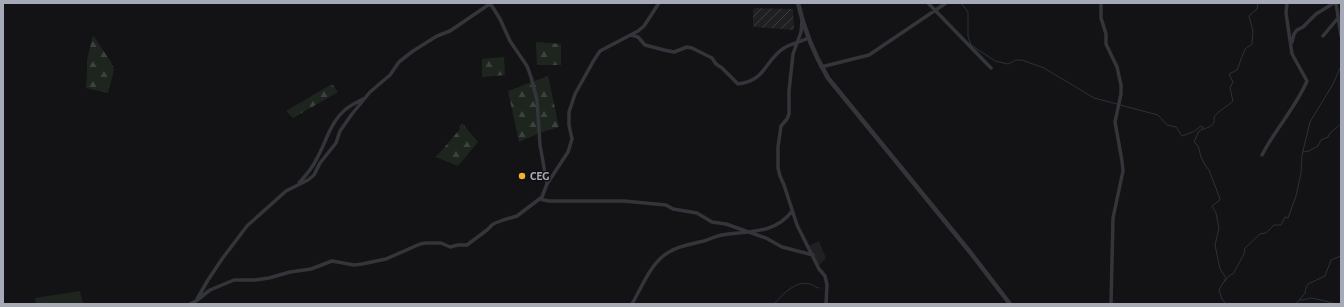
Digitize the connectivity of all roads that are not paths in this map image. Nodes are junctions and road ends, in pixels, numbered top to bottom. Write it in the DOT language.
graph roads {
  1 [pos="491,3"];
  2 [pos="659,3"];
  3 [pos="798,3"];
  4 [pos="928,3"];
  5 [pos="946,3"];
  6 [pos="1101,3"];
  7 [pos="1286,3"];
  8 [pos="1335,3"];
  9 [pos="936,10"];
  10 [pos="1338,17"];
  11 [pos="802,21"];
  12 [pos="630,35"];
  13 [pos="1322,36"];
  14 [pos="1341,36"];
  15 [pos="808,38"];
  16 [pos="797,44"];
  17 [pos="1291,47"];
  18 [pos="821,67"];
  19 [pos="991,68"];
  20 [pos="365,98"];
  21 [pos="1262,155"];
  22 [pos="547,184"];
  23 [pos="296,185"];
  24 [pos="539,200"];
  25 [pos="792,211"];
  26 [pos="746,232"];
  27 [pos="813,255"];
  28 [pos="196,302"];
  29 [pos="190,304"];
  30 [pos="632,304"];
  31 [pos="826,304"];
  32 [pos="1010,304"];
  33 [pos="1111,304"];
  1 -- 20 [label="street"];
  1 -- 22 [label="street"];
  2 -- 12 [label="street"];
  3 -- 11 [label="street"];
  4 -- 9 [label="street"];
  5 -- 9 [label="street"];
  6 -- 33 [label="street"];
  7 -- 17 [label="street"];
  8 -- 10 [label="street"];
  8 -- 17 [label="street"];
  9 -- 18 [label="street"];
  9 -- 19 [label="street"];
  10 -- 13 [label="street"];
  10 -- 14 [label="street"];
  11 -- 15 [label="street"];
  11 -- 16 [label="street"];
  12 -- 16 [label="street"];
  12 -- 22 [label="street"];
  15 -- 16 [label="street"];
  15 -- 18 [label="street"];
  16 -- 25 [label="street"];
  17 -- 21 [label="street"];
  18 -- 32 [label="street"];
  20 -- 23 [label="street"];
  20 -- 23 [label="street"];
  22 -- 24 [label="street"];
  23 -- 28 [label="street"];
  24 -- 26 [label="street"];
  24 -- 28 [label="street"];
  25 -- 26 [label="street"];
  25 -- 27 [label="street"];
  26 -- 27 [label="street"];
  26 -- 30 [label="street"];
  27 -- 31 [label="street"];
  28 -- 29 [label="street"];
}
